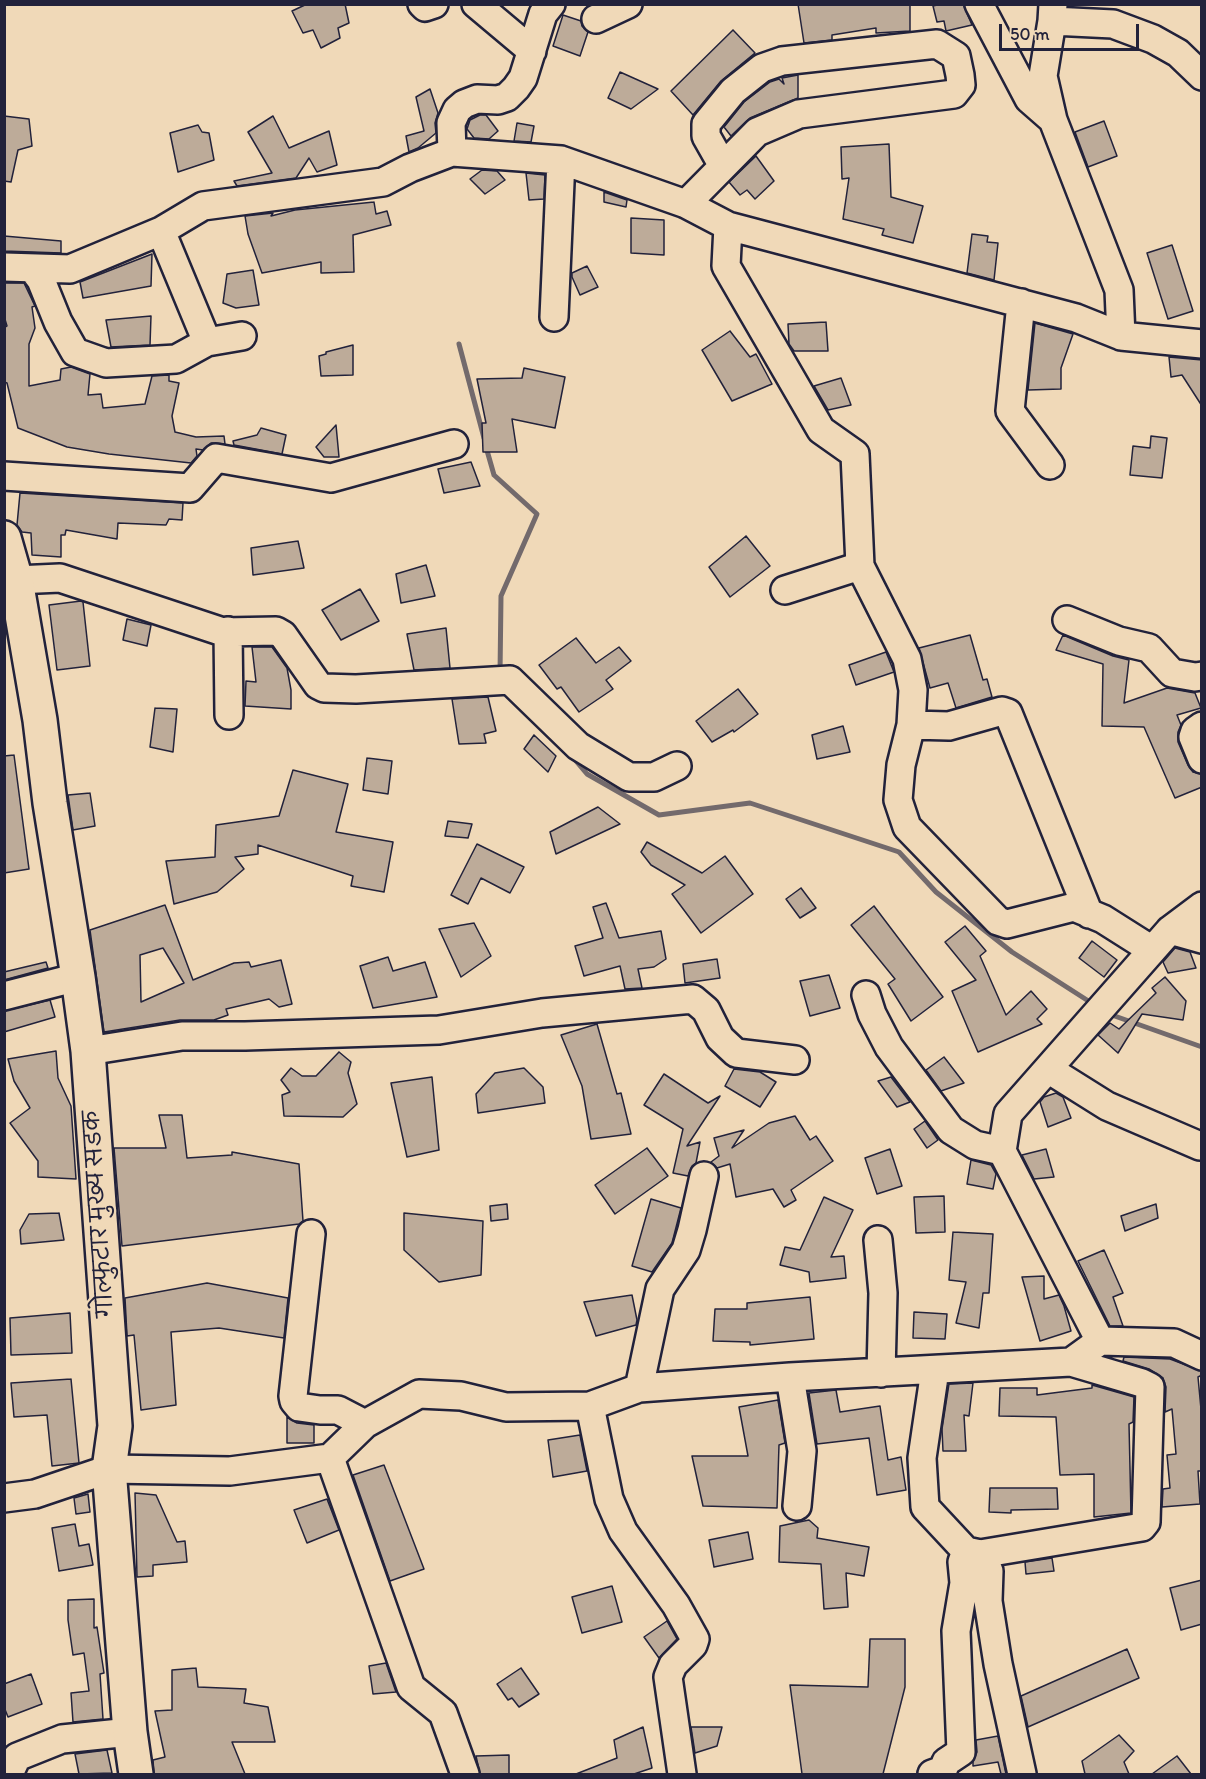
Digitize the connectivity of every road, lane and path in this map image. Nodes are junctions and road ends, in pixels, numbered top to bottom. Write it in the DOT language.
graph roads {
  1 [pos="422,4"];
  2 [pos="434,4"];
  3 [pos="476,4"];
  4 [pos="551,4"];
  5 [pos="628,4"];
  6 [pos="979,4"];
  7 [pos="1053,13"];
  8 [pos="596,19"];
  9 [pos="532,51"];
  10 [pos="1202,76"];
  11 [pos="1053,120"];
  12 [pos="452,152"];
  13 [pos="561,160"];
  14 [pos="723,166"];
  15 [pos="686,204"];
  16 [pos="728,226"];
  17 [pos="161,231"];
  18 [pos="4,267"];
  19 [pos="32,268"];
  20 [pos="1021,303"];
  21 [pos="554,318"];
  22 [pos="242,336"];
  23 [pos="1121,336"];
  24 [pos="207,342"];
  25 [pos="1202,344"];
  26 [pos="454,444"];
  27 [pos="1050,465"];
  28 [pos="4,476"];
  29 [pos="4,538"];
  30 [pos="860,566"];
  31 [pos="16,580"];
  32 [pos="785,590"];
  33 [pos="1067,620"];
  34 [pos="228,631"];
  35 [pos="1202,676"];
  36 [pos="230,715"];
  37 [pos="910,725"];
  38 [pos="1202,726"];
  39 [pos="1202,759"];
  40 [pos="677,766"];
  41 [pos="1202,906"];
  42 [pos="1089,914"];
  43 [pos="1170,930"];
  44 [pos="1202,939"];
  45 [pos="1152,950"];
  46 [pos="78,977"];
  47 [pos="866,995"];
  48 [pos="4,996"];
  49 [pos="88,1051"];
  50 [pos="795,1060"];
  51 [pos="1048,1069"];
  52 [pos="1200,1146"];
  53 [pos="1002,1151"];
  54 [pos="704,1176"];
  55 [pos="312,1234"];
  56 [pos="878,1240"];
  57 [pos="1100,1341"];
  58 [pos="1202,1356"];
  59 [pos="1071,1362"];
  60 [pos="935,1370"];
  61 [pos="881,1373"];
  62 [pos="790,1377"];
  63 [pos="639,1388"];
  64 [pos="591,1406"];
  65 [pos="365,1424"];
  66 [pos="330,1458"];
  67 [pos="109,1469"];
  68 [pos="4,1498"];
  69 [pos="797,1506"];
  70 [pos="973,1553"];
  71 [pos="130,1732"];
  72 [pos="9,1763"];
  73 [pos="136,1774"];
  74 [pos="465,1774"];
  75 [pos="682,1774"];
  76 [pos="932,1774"];
  77 [pos="1022,1774"];
  1 -- 2 [label="street"];
  3 -- 9 [label="street"];
  4 -- 9 [label="street"];
  5 -- 8 [label="street"];
  6 -- 11 [label="street"];
  7 -- 10 [label="street"];
  7 -- 11 [label="street"];
  9 -- 12 [label="street"];
  11 -- 23 [label="street"];
  12 -- 13 [label="street"];
  12 -- 17 [label="street"];
  13 -- 15 [label="street"];
  13 -- 21 [label="street"];
  14 -- 14 [label="street"];
  14 -- 15 [label="street"];
  15 -- 16 [label="street"];
  16 -- 20 [label="street"];
  16 -- 30 [label="street"];
  17 -- 19 [label="street"];
  17 -- 24 [label="street"];
  18 -- 19 [label="street"];
  19 -- 24 [label="street"];
  20 -- 23 [label="street"];
  20 -- 27 [label="street"];
  22 -- 24 [label="street"];
  23 -- 25 [label="street"];
  26 -- 28 [label="street"];
  29 -- 31 [label="main road, गोल्फुटार मुख्य सडक"];
  30 -- 32 [label="street"];
  30 -- 37 [label="street"];
  31 -- 34 [label="street"];
  31 -- 46 [label="main road, गोल्फुटार मुख्य सडक"];
  33 -- 35 [label="street"];
  34 -- 36 [label="street"];
  34 -- 40 [label="street"];
  37 -- 42 [label="street"];
  37 -- 42 [label="street"];
  38 -- 39 [label="street"];
  41 -- 43 [label="street"];
  42 -- 45 [label="street"];
  43 -- 44 [label="street"];
  43 -- 45 [label="street"];
  45 -- 51 [label="street"];
  46 -- 48 [label="street"];
  46 -- 49 [label="main road, गोल्फुटार मुख्य सडक"];
  47 -- 53 [label="street"];
  49 -- 50 [label="street"];
  49 -- 67 [label="main road, गोल्फुटार मुख्य सडक"];
  51 -- 52 [label="street"];
  51 -- 53 [label="street"];
  53 -- 57 [label="street"];
  54 -- 63 [label="street"];
  55 -- 65 [label="street"];
  56 -- 61 [label="street"];
  57 -- 58 [label="street"];
  57 -- 59 [label="street"];
  59 -- 60 [label="street"];
  59 -- 70 [label="street"];
  60 -- 61 [label="street"];
  60 -- 70 [label="street"];
  61 -- 62 [label="street"];
  62 -- 63 [label="street"];
  62 -- 69 [label="street"];
  63 -- 64 [label="street"];
  64 -- 65 [label="street"];
  64 -- 75 [label="street"];
  65 -- 66 [label="street"];
  66 -- 67 [label="street"];
  66 -- 74 [label="street"];
  67 -- 68 [label="street"];
  67 -- 71 [label="main road, गोल्फुटार मुख्य सडक"];
  70 -- 76 [label="street"];
  70 -- 77 [label="street"];
  71 -- 72 [label="street"];
  71 -- 73 [label="main road, गोल्फुटार मुख्य सडक"];
}
